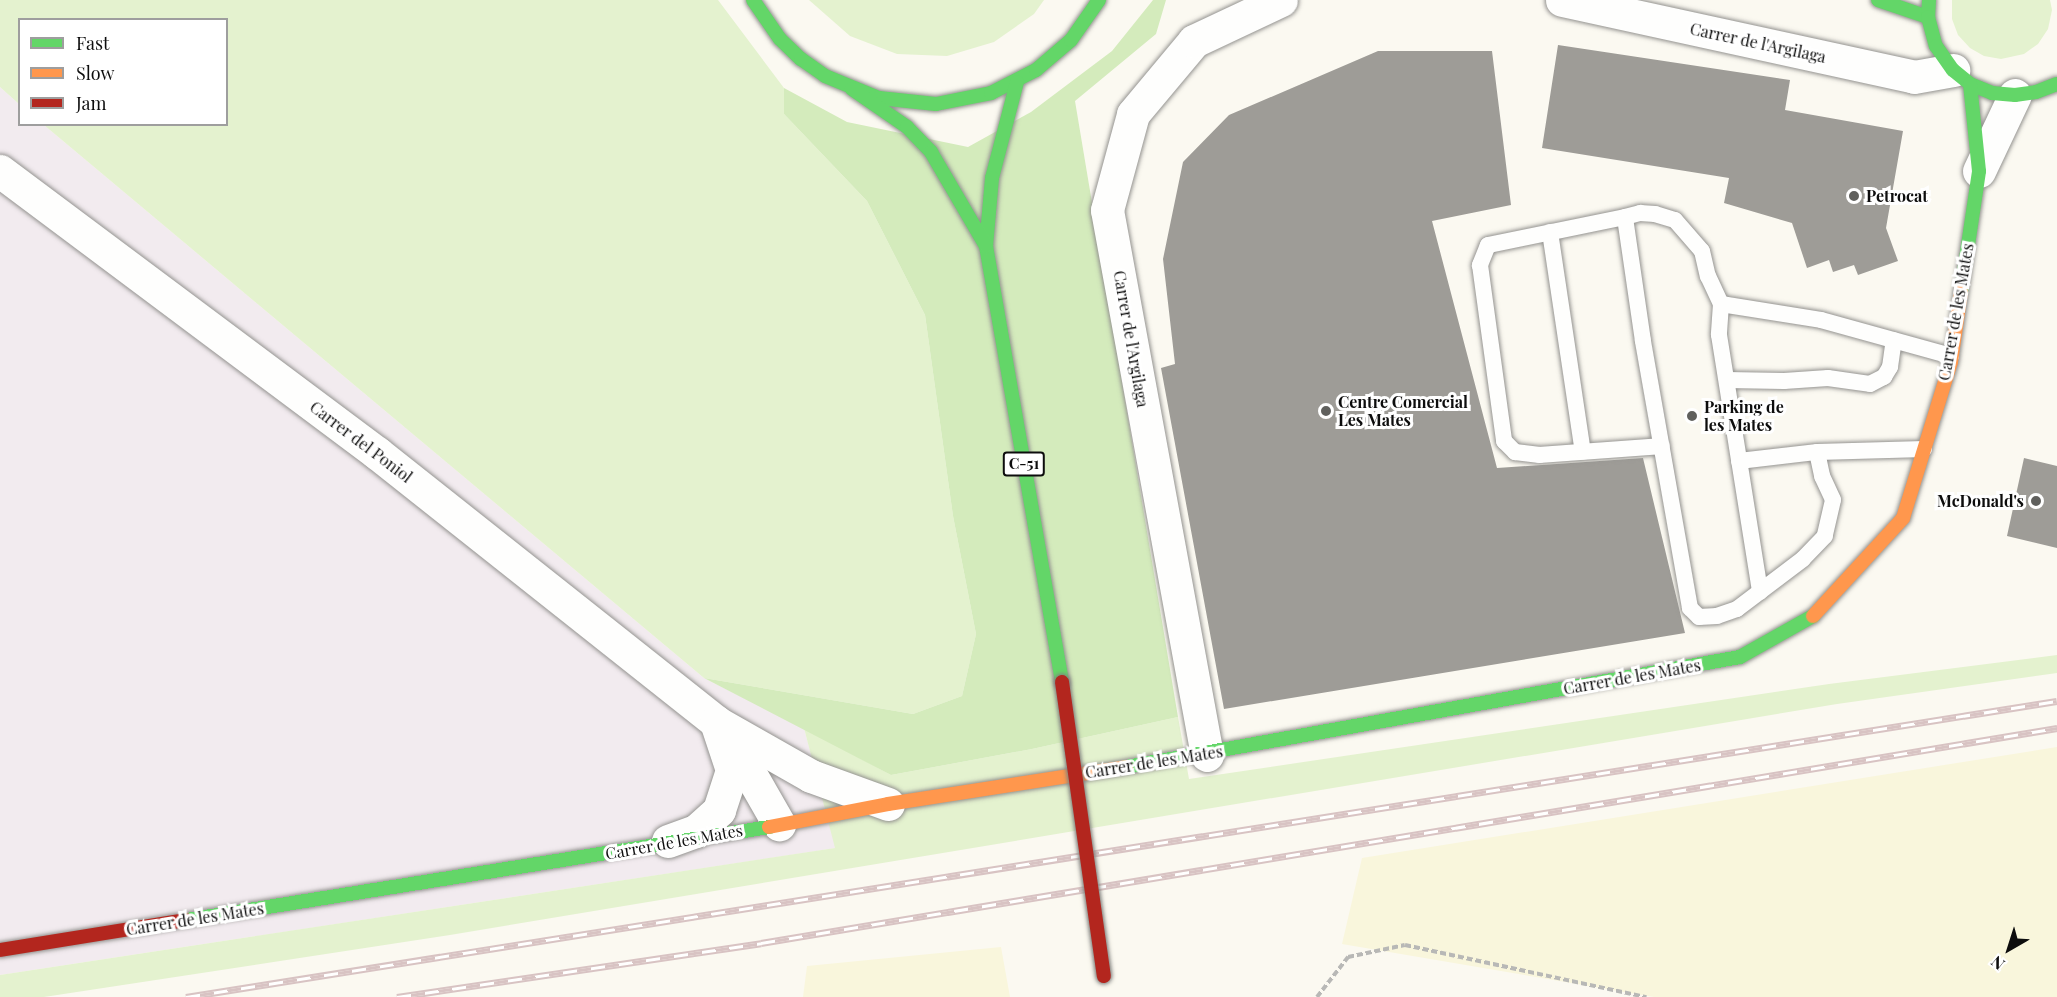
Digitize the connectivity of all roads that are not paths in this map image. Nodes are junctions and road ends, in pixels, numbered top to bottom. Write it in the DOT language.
graph roads {
  1 [pos="753,0"];
  2 [pos="1099,0"];
  3 [pos="1281,0"];
  4 [pos="1562,0"];
  5 [pos="1878,0"];
  6 [pos="1929,0"];
  7 [pos="1928,17"];
  8 [pos="1962,77"];
  9 [pos="1017,82"];
  10 [pos="2057,84"];
  11 [pos="852,89"];
  12 [pos="2016,95"];
  13 [pos="0,171"];
  14 [pos="1980,171"];
  15 [pos="1625,217"];
  16 [pos="1550,232"];
  17 [pos="986,246"];
  18 [pos="1721,304"];
  19 [pos="1894,340"];
  20 [pos="1952,356"];
  21 [pos="1727,380"];
  22 [pos="1662,446"];
  23 [pos="1924,449"];
  24 [pos="1583,452"];
  25 [pos="1817,452"];
  26 [pos="1739,461"];
  27 [pos="1760,592"];
  28 [pos="716,722"];
  29 [pos="1207,755"];
  30 [pos="888,804"];
  31 [pos="779,824"];
  32 [pos="653,846"];
  33 [pos="0,950"];
  34 [pos="1104,982"];
  1 -- 11 [label="main road"];
  2 -- 9 [label="main road"];
  3 -- 29 [label="street, Carrer de l'Argilaga"];
  4 -- 8 [label="street, Carrer de l'Argilaga"];
  5 -- 7 [label="main road"];
  6 -- 7 [label="main road"];
  7 -- 8 [label="main road"];
  8 -- 12 [label="main road"];
  8 -- 14 [label="main road, Carrer de les Mates"];
  9 -- 11 [label="main road"];
  9 -- 17 [label="main road, C-51"];
  10 -- 12 [label="main road"];
  11 -- 17 [label="main road, C-51"];
  12 -- 14 [label="street, Carrer de les Mates"];
  13 -- 28 [label="street, Carrer del Poniol"];
  14 -- 20 [label="main road, Carrer de les Mates"];
  15 -- 16 [label="lane"];
  15 -- 18 [label="lane"];
  15 -- 22 [label="lane"];
  16 -- 24 [label="lane"];
  16 -- 24 [label="lane"];
  17 -- 34 [label="main road, C-51, bridge"];
  18 -- 19 [label="lane"];
  18 -- 21 [label="lane"];
  19 -- 20 [label="lane"];
  19 -- 21 [label="lane"];
  20 -- 23 [label="main road, Carrer de les Mates"];
  21 -- 26 [label="lane"];
  22 -- 24 [label="lane"];
  22 -- 27 [label="lane"];
  23 -- 25 [label="lane"];
  23 -- 29 [label="main road, Carrer de les Mates"];
  25 -- 26 [label="lane"];
  25 -- 27 [label="lane"];
  26 -- 27 [label="lane"];
  28 -- 30 [label="street, Carrer del Poniol"];
  28 -- 31 [label="street, Carrer del Poniol"];
  28 -- 32 [label="street"];
  29 -- 30 [label="main road, Carrer de les Mates"];
  30 -- 31 [label="main road, Carrer de les Mates"];
  31 -- 32 [label="main road, Carrer de les Mates"];
  32 -- 33 [label="main road, Carrer de les Mates"];
}
